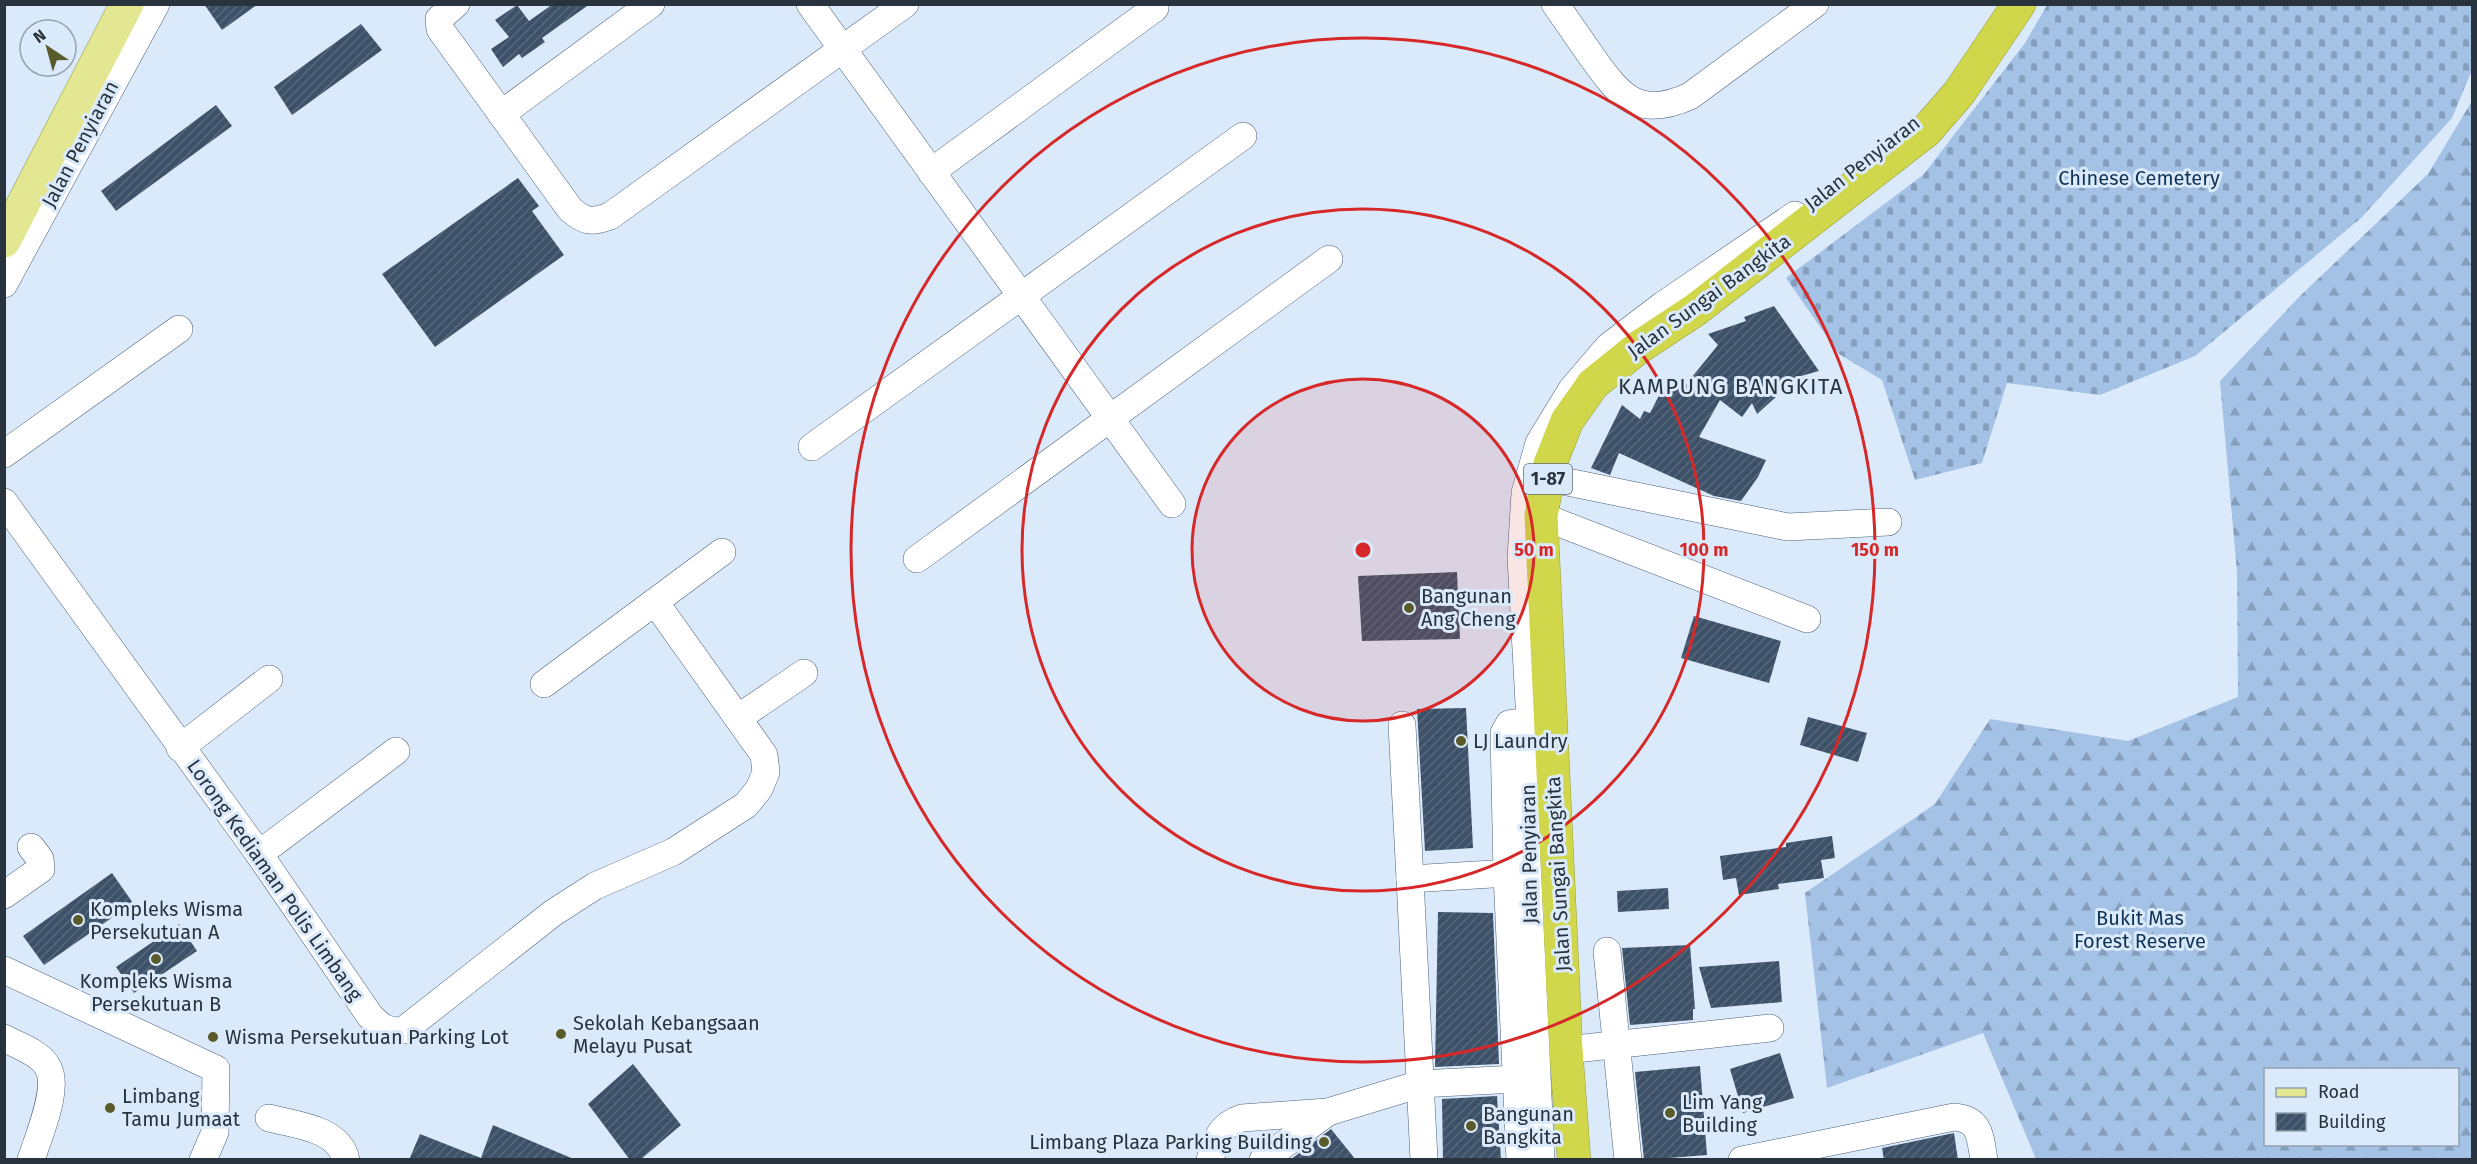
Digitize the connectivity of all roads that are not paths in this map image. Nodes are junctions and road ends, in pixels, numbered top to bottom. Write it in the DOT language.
graph roads {
  1 [pos="127,4"];
  2 [pos="156,4"];
  3 [pos="456,4"];
  4 [pos="651,4"];
  5 [pos="810,4"];
  6 [pos="905,4"];
  7 [pos="1555,4"];
  8 [pos="1815,4"];
  9 [pos="2006,4"];
  10 [pos="2019,4"];
  11 [pos="1155,8"];
  12 [pos="842,50"];
  13 [pos="501,114"];
  14 [pos="1243,136"];
  15 [pos="931,172"];
  16 [pos="4,241"];
  17 [pos="1329,259"];
  18 [pos="4,284"];
  19 [pos="1021,296"];
  20 [pos="179,329"];
  21 [pos="1109,419"];
  22 [pos="812,447"];
  23 [pos="4,454"];
  24 [pos="1548,478"];
  25 [pos="4,502"];
  26 [pos="1172,504"];
  27 [pos="1541,516"];
  28 [pos="1888,522"];
  29 [pos="722,552"];
  30 [pos="917,559"];
  31 [pos="655,602"];
  32 [pos="1808,619"];
  33 [pos="804,673"];
  34 [pos="269,679"];
  35 [pos="543,684"];
  36 [pos="738,718"];
  37 [pos="1541,722"];
  38 [pos="1402,725"];
  39 [pos="180,748"];
  40 [pos="396,751"];
  41 [pos="1530,838"];
  42 [pos="31,847"];
  43 [pos="259,854"];
  44 [pos="1531,872"];
  45 [pos="1410,879"];
  46 [pos="4,895"];
  47 [pos="1607,951"];
  48 [pos="4,970"];
  49 [pos="1770,1028"];
  50 [pos="4,1038"];
  51 [pos="1617,1045"];
  52 [pos="1566,1050"];
  53 [pos="1516,1079"];
  54 [pos="1420,1084"];
  55 [pos="1328,1112"];
  56 [pos="270,1118"];
  57 [pos="1856,1149"];
  58 [pos="31,1160"];
  59 [pos="203,1160"];
  60 [pos="346,1160"];
  61 [pos="1210,1160"];
  62 [pos="1263,1160"];
  63 [pos="1424,1160"];
  64 [pos="1520,1160"];
  65 [pos="1540,1160"];
  66 [pos="1574,1160"];
  67 [pos="1628,1160"];
  68 [pos="1742,1160"];
  69 [pos="1984,1160"];
  1 -- 16 [label="main road"];
  2 -- 18 [label="street, Jalan Penyiaran"];
  3 -- 13 [label="street"];
  4 -- 13 [label="street"];
  5 -- 12 [label="street"];
  6 -- 12 [label="street"];
  7 -- 8 [label="street"];
  9 -- 37 [label="street, Jalan Penyiaran"];
  10 -- 24 [label="highway, Jalan Sungai Bangkita / 1-87"];
  11 -- 15 [label="street"];
  12 -- 13 [label="street"];
  12 -- 15 [label="street"];
  14 -- 19 [label="street"];
  15 -- 19 [label="street"];
  17 -- 21 [label="street"];
  19 -- 21 [label="street"];
  19 -- 22 [label="street"];
  20 -- 23 [label="street"];
  21 -- 26 [label="street"];
  21 -- 30 [label="street"];
  24 -- 27 [label="highway, Jalan Sungai Bangkita / 1-87"];
  24 -- 28 [label="street"];
  25 -- 39 [label="street, Lorong Kediaman Polis Limbang"];
  27 -- 32 [label="street"];
  27 -- 37 [label="highway, Jalan Sungai Bangkita / 1-87"];
  29 -- 31 [label="street"];
  31 -- 35 [label="street"];
  31 -- 36 [label="street, Lorong Kediaman Polis Limbang"];
  33 -- 36 [label="street"];
  34 -- 39 [label="street"];
  36 -- 43 [label="street, Lorong Kediaman Polis Limbang"];
  37 -- 41 [label="highway, Jalan Sungai Bangkita / 1-87"];
  37 -- 41 [label="street"];
  38 -- 45 [label="street"];
  39 -- 43 [label="street, Lorong Kediaman Polis Limbang"];
  40 -- 43 [label="street"];
  41 -- 44 [label="highway, Jalan Sungai Bangkita / 1-87"];
  41 -- 44 [label="street"];
  42 -- 46 [label="street"];
  44 -- 45 [label="street"];
  44 -- 52 [label="highway, Jalan Sungai Bangkita / 1-87"];
  44 -- 53 [label="street"];
  44 -- 65 [label="street, Jalan Penyiaran"];
  45 -- 54 [label="street"];
  47 -- 51 [label="street"];
  48 -- 59 [label="street"];
  49 -- 51 [label="street"];
  50 -- 58 [label="street"];
  51 -- 52 [label="street"];
  51 -- 67 [label="street"];
  52 -- 66 [label="highway, Jalan Sungai Bangkita / 1-87"];
  53 -- 54 [label="street"];
  53 -- 64 [label="street"];
  54 -- 55 [label="street"];
  54 -- 63 [label="street"];
  55 -- 61 [label="street"];
  55 -- 62 [label="street"];
  56 -- 60 [label="street"];
  57 -- 68 [label="street"];
  57 -- 69 [label="street"];
}
